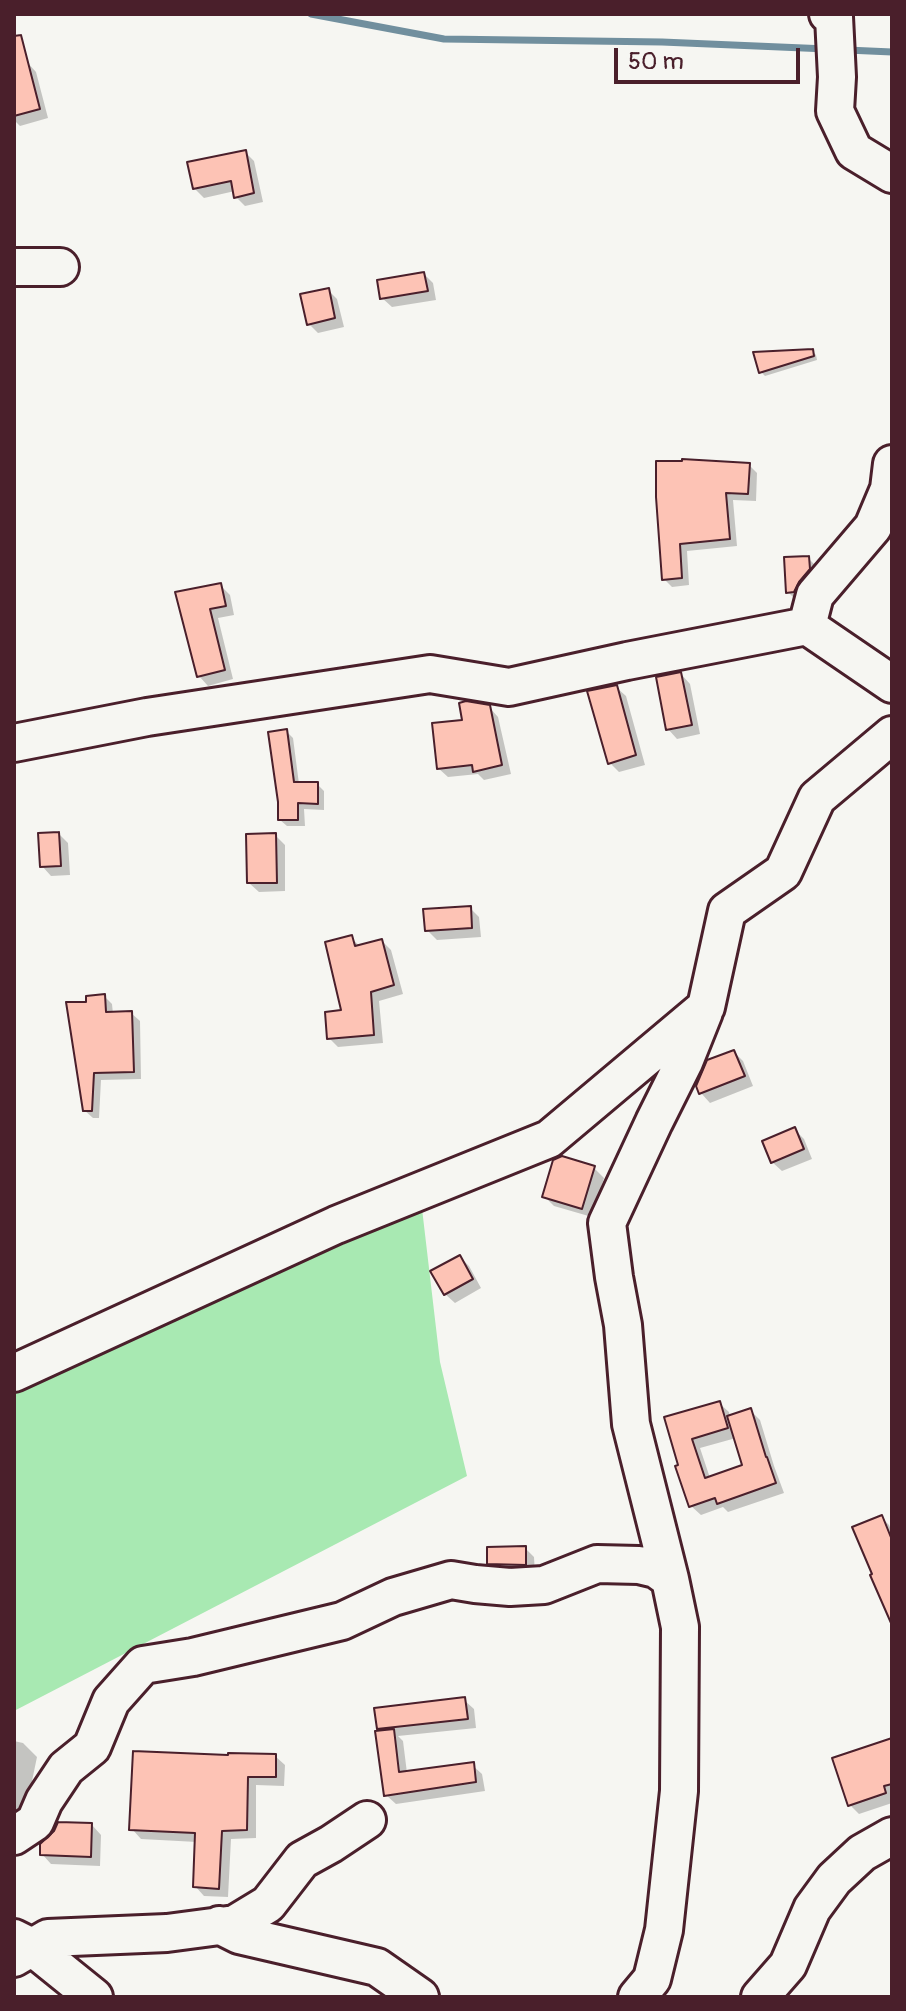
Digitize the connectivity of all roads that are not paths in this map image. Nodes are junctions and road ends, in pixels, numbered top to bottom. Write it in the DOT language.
graph roads {
  1 [pos="828,14"];
  2 [pos="892,174"];
  3 [pos="14,267"];
  4 [pos="60,267"];
  5 [pos="892,464"];
  6 [pos="807,626"];
  7 [pos="892,684"];
  8 [pos="892,735"];
  9 [pos="14,743"];
  10 [pos="706,1007"];
  11 [pos="14,1373"];
  12 [pos="670,1579"];
  13 [pos="367,1820"];
  14 [pos="14,1836"];
  15 [pos="892,1836"];
  16 [pos="219,1925"];
  17 [pos="19,1943"];
  18 [pos="94,1997"];
  19 [pos="420,1997"];
  20 [pos="637,1997"];
  21 [pos="760,1997"];
  1 -- 2 [label="street"];
  3 -- 4 [label="street"];
  5 -- 6 [label="street"];
  6 -- 7 [label="street"];
  6 -- 9 [label="street"];
  8 -- 10 [label="street"];
  10 -- 11 [label="street"];
  10 -- 12 [label="street"];
  12 -- 14 [label="street"];
  12 -- 20 [label="street"];
  13 -- 16 [label="street"];
  15 -- 21 [label="street"];
  16 -- 17 [label="street"];
  16 -- 19 [label="street"];
  17 -- 18 [label="street"];
}
